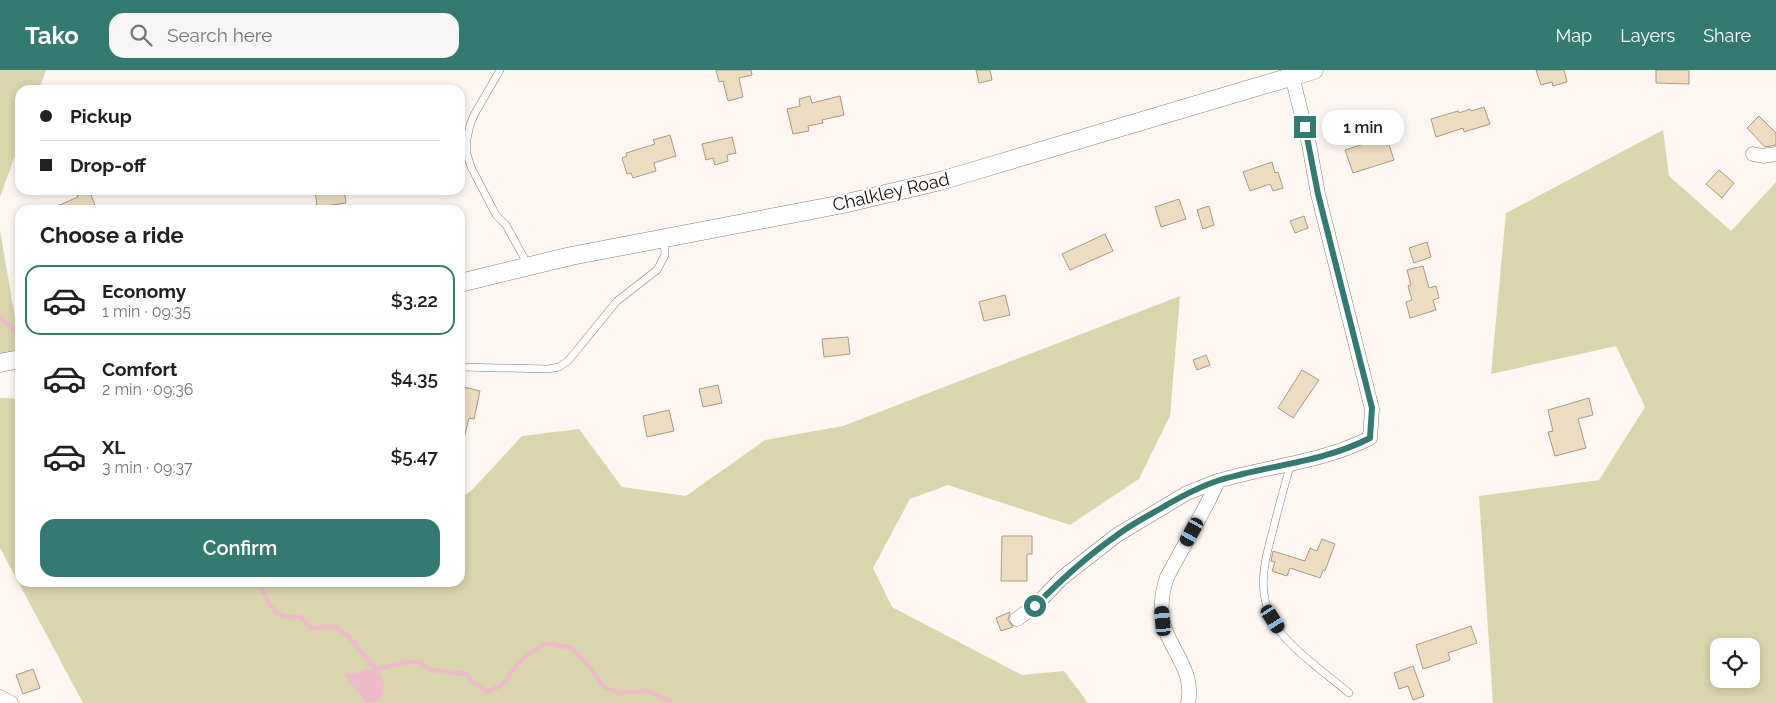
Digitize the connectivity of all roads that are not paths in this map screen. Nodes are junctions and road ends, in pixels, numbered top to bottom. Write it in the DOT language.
graph roads {
  1 [pos="500,70"];
  2 [pos="1314,70"];
  3 [pos="1292,76"];
  4 [pos="1753,154"];
  5 [pos="1776,154"];
  6 [pos="664,239"];
  7 [pos="528,266"];
  8 [pos="465,282"];
  9 [pos="15,359"];
  10 [pos="0,363"];
  11 [pos="465,367"];
  12 [pos="1291,463"];
  13 [pos="1218,481"];
  14 [pos="1017,619"];
  15 [pos="1349,693"];
  16 [pos="0,697"];
  17 [pos="11,703"];
  18 [pos="1188,703"];
  1 -- 7 [label="lane"];
  2 -- 3 [label="street, Chalkley Road"];
  3 -- 6 [label="street, Chalkley Road"];
  3 -- 12 [label="street"];
  4 -- 5 [label="street"];
  6 -- 7 [label="street, Chalkley Road"];
  6 -- 11 [label="lane"];
  7 -- 8 [label="street, Chalkley Road"];
  9 -- 10 [label="street"];
  12 -- 13 [label="street"];
  12 -- 15 [label="lane"];
  13 -- 14 [label="street"];
  13 -- 18 [label="street"];
  16 -- 17 [label="street"];
}
